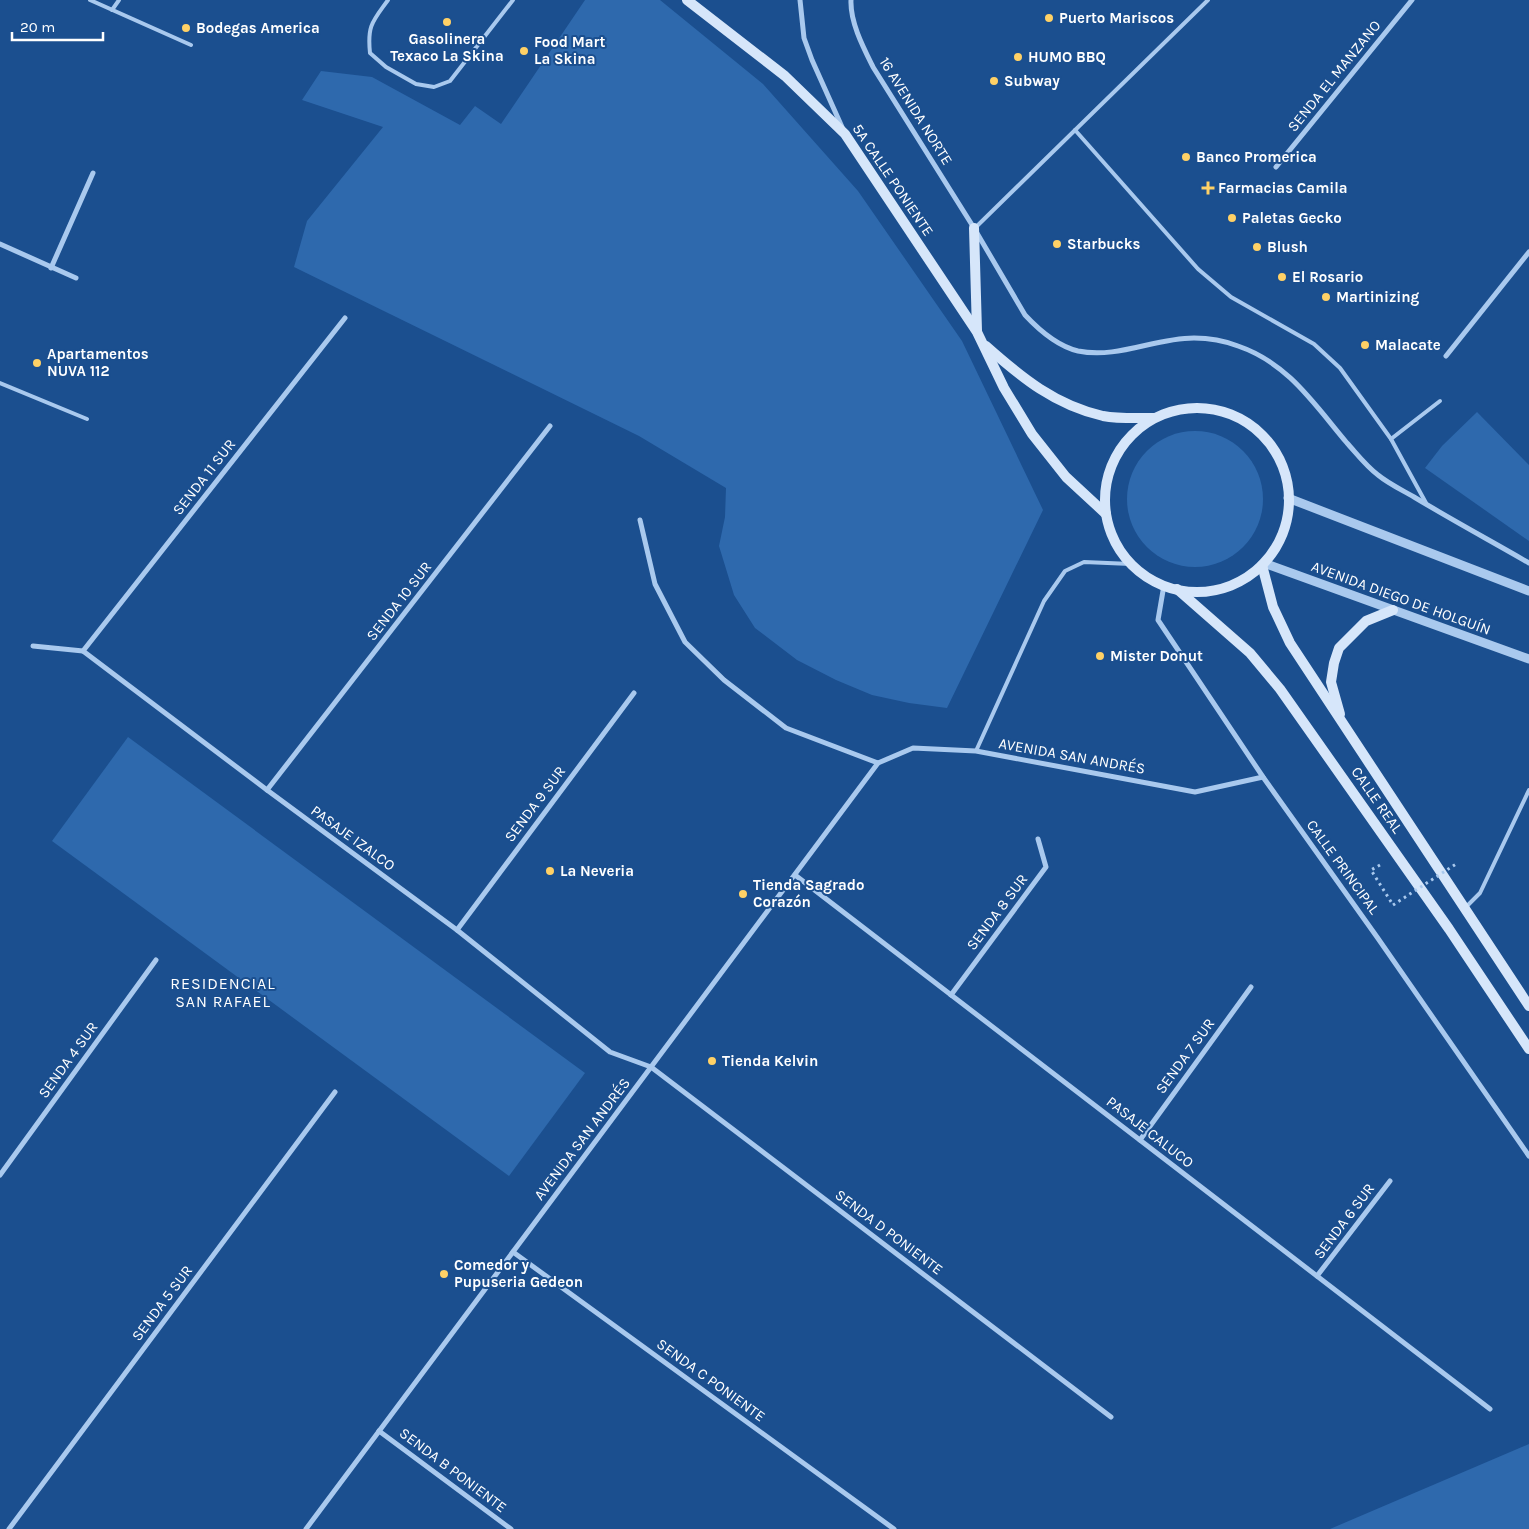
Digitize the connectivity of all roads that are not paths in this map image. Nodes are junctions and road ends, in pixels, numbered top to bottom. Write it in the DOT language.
graph roads {
  1 [pos="90,0"];
  2 [pos="119,0"];
  3 [pos="388,0"];
  4 [pos="513,0"];
  5 [pos="687,0"];
  6 [pos="800,0"];
  7 [pos="851,0"];
  8 [pos="1208,0"];
  9 [pos="1412,0"];
  10 [pos="112,10"];
  11 [pos="191,45"];
  12 [pos="1075,130"];
  13 [pos="846,134"];
  14 [pos="1276,167"];
  15 [pos="93,173"];
  16 [pos="974,228"];
  17 [pos="0,244"];
  18 [pos="1529,252"];
  19 [pos="52,268"];
  20 [pos="76,278"];
  21 [pos="345,318"];
  22 [pos="979,337"];
  23 [pos="1446,356"];
  24 [pos="0,383"];
  25 [pos="1440,401"];
  26 [pos="1154,418"];
  27 [pos="87,419"];
  28 [pos="550,426"];
  29 [pos="1391,439"];
  30 [pos="1288,498"];
  31 [pos="1426,505"];
  32 [pos="1106,514"];
  33 [pos="640,520"];
  34 [pos="1529,563"];
  35 [pos="1131,564"];
  36 [pos="1263,564"];
  37 [pos="1164,586"];
  38 [pos="1176,590"];
  39 [pos="1529,591"];
  40 [pos="1393,610"];
  41 [pos="33,646"];
  42 [pos="83,651"];
  43 [pos="1529,659"];
  44 [pos="634,693"];
  45 [pos="1343,725"];
  46 [pos="976,751"];
  47 [pos="878,764"];
  48 [pos="1263,777"];
  49 [pos="268,790"];
  50 [pos="1529,790"];
  51 [pos="1038,838"];
  52 [pos="795,875"];
  53 [pos="1464,909"];
  54 [pos="457,930"];
  55 [pos="156,960"];
  56 [pos="1251,988"];
  57 [pos="951,995"];
  58 [pos="1529,1006"];
  59 [pos="1529,1049"];
  60 [pos="651,1068"];
  61 [pos="335,1092"];
  62 [pos="1140,1140"];
  63 [pos="1529,1156"];
  64 [pos="0,1174"];
  65 [pos="1390,1181"];
  66 [pos="513,1252"];
  67 [pos="1317,1276"];
  68 [pos="1490,1409"];
  69 [pos="1111,1417"];
  70 [pos="380,1430"];
  71 [pos="9,1529"];
  72 [pos="306,1529"];
  73 [pos="511,1529"];
  74 [pos="894,1529"];
  1 -- 10 [label="lane"];
  2 -- 10 [label="lane"];
  3 -- 4 [label="lane"];
  5 -- 13 [label="main road, 5A CALLE PONIENTE"];
  6 -- 13 [label="street"];
  7 -- 16 [label="street, 16 AVENIDA NORTE"];
  8 -- 12 [label="lane"];
  9 -- 14 [label="street, SENDA EL MANZANO"];
  10 -- 11 [label="lane"];
  12 -- 16 [label="lane"];
  12 -- 29 [label="lane"];
  13 -- 22 [label="main road, 5A CALLE PONIENTE"];
  15 -- 19 [label="street"];
  16 -- 22 [label="main road"];
  16 -- 31 [label="street, 16 AVENIDA NORTE"];
  17 -- 19 [label="street"];
  18 -- 23 [label="street"];
  19 -- 20 [label="street"];
  21 -- 42 [label="street, SENDA 11 SUR"];
  22 -- 26 [label="main road, 5A CALLE PONIENTE"];
  22 -- 32 [label="main road, 5A CALLE PONIENTE"];
  24 -- 27 [label="lane"];
  25 -- 29 [label="lane"];
  26 -- 30 [label="main road"];
  26 -- 32 [label="main road"];
  28 -- 49 [label="street, SENDA 10 SUR"];
  29 -- 31 [label="lane"];
  30 -- 36 [label="main road"];
  30 -- 39 [label="street"];
  31 -- 34 [label="street, 16 AVENIDA NORTE"];
  32 -- 35 [label="main road"];
  33 -- 47 [label="street"];
  35 -- 37 [label="main road"];
  35 -- 46 [label="lane"];
  36 -- 38 [label="main road"];
  36 -- 40 [label="street, AVENIDA DIEGO DE HOLGUÍN"];
  36 -- 45 [label="main road, CALLE REAL"];
  37 -- 38 [label="main road"];
  37 -- 48 [label="street, CALLE PRINCIPAL"];
  38 -- 59 [label="main road, CALLE REAL"];
  40 -- 43 [label="street, AVENIDA DIEGO DE HOLGUÍN"];
  40 -- 45 [label="main road"];
  41 -- 42 [label="street"];
  42 -- 49 [label="street, PASAJE IZALCO"];
  44 -- 54 [label="street, SENDA 9 SUR"];
  45 -- 53 [label="main road, CALLE REAL"];
  46 -- 47 [label="street, AVENIDA SAN ANDRÉS"];
  46 -- 48 [label="street, AVENIDA SAN ANDRÉS"];
  47 -- 52 [label="street, AVENIDA SAN ANDRÉS"];
  48 -- 63 [label="street, CALLE PRINCIPAL"];
  49 -- 54 [label="street, PASAJE IZALCO"];
  50 -- 53 [label="lane"];
  51 -- 57 [label="street, SENDA 8 SUR"];
  52 -- 57 [label="street, PASAJE CALUCO"];
  52 -- 60 [label="street, AVENIDA SAN ANDRÉS"];
  53 -- 58 [label="main road, CALLE REAL"];
  54 -- 60 [label="street, PASAJE IZALCO"];
  55 -- 64 [label="street, SENDA 4 SUR"];
  56 -- 62 [label="street, SENDA 7 SUR"];
  57 -- 62 [label="street, PASAJE CALUCO"];
  60 -- 66 [label="street, AVENIDA SAN ANDRÉS"];
  60 -- 69 [label="street, SENDA D PONIENTE"];
  61 -- 71 [label="street, SENDA 5 SUR"];
  62 -- 67 [label="street, PASAJE CALUCO"];
  65 -- 67 [label="street, SENDA 6 SUR"];
  66 -- 70 [label="street, AVENIDA SAN ANDRÉS"];
  66 -- 74 [label="street, SENDA C PONIENTE"];
  67 -- 68 [label="street, PASAJE CALUCO"];
  70 -- 72 [label="street, AVENIDA SAN ANDRÉS"];
  70 -- 73 [label="street, SENDA B PONIENTE"];
}
